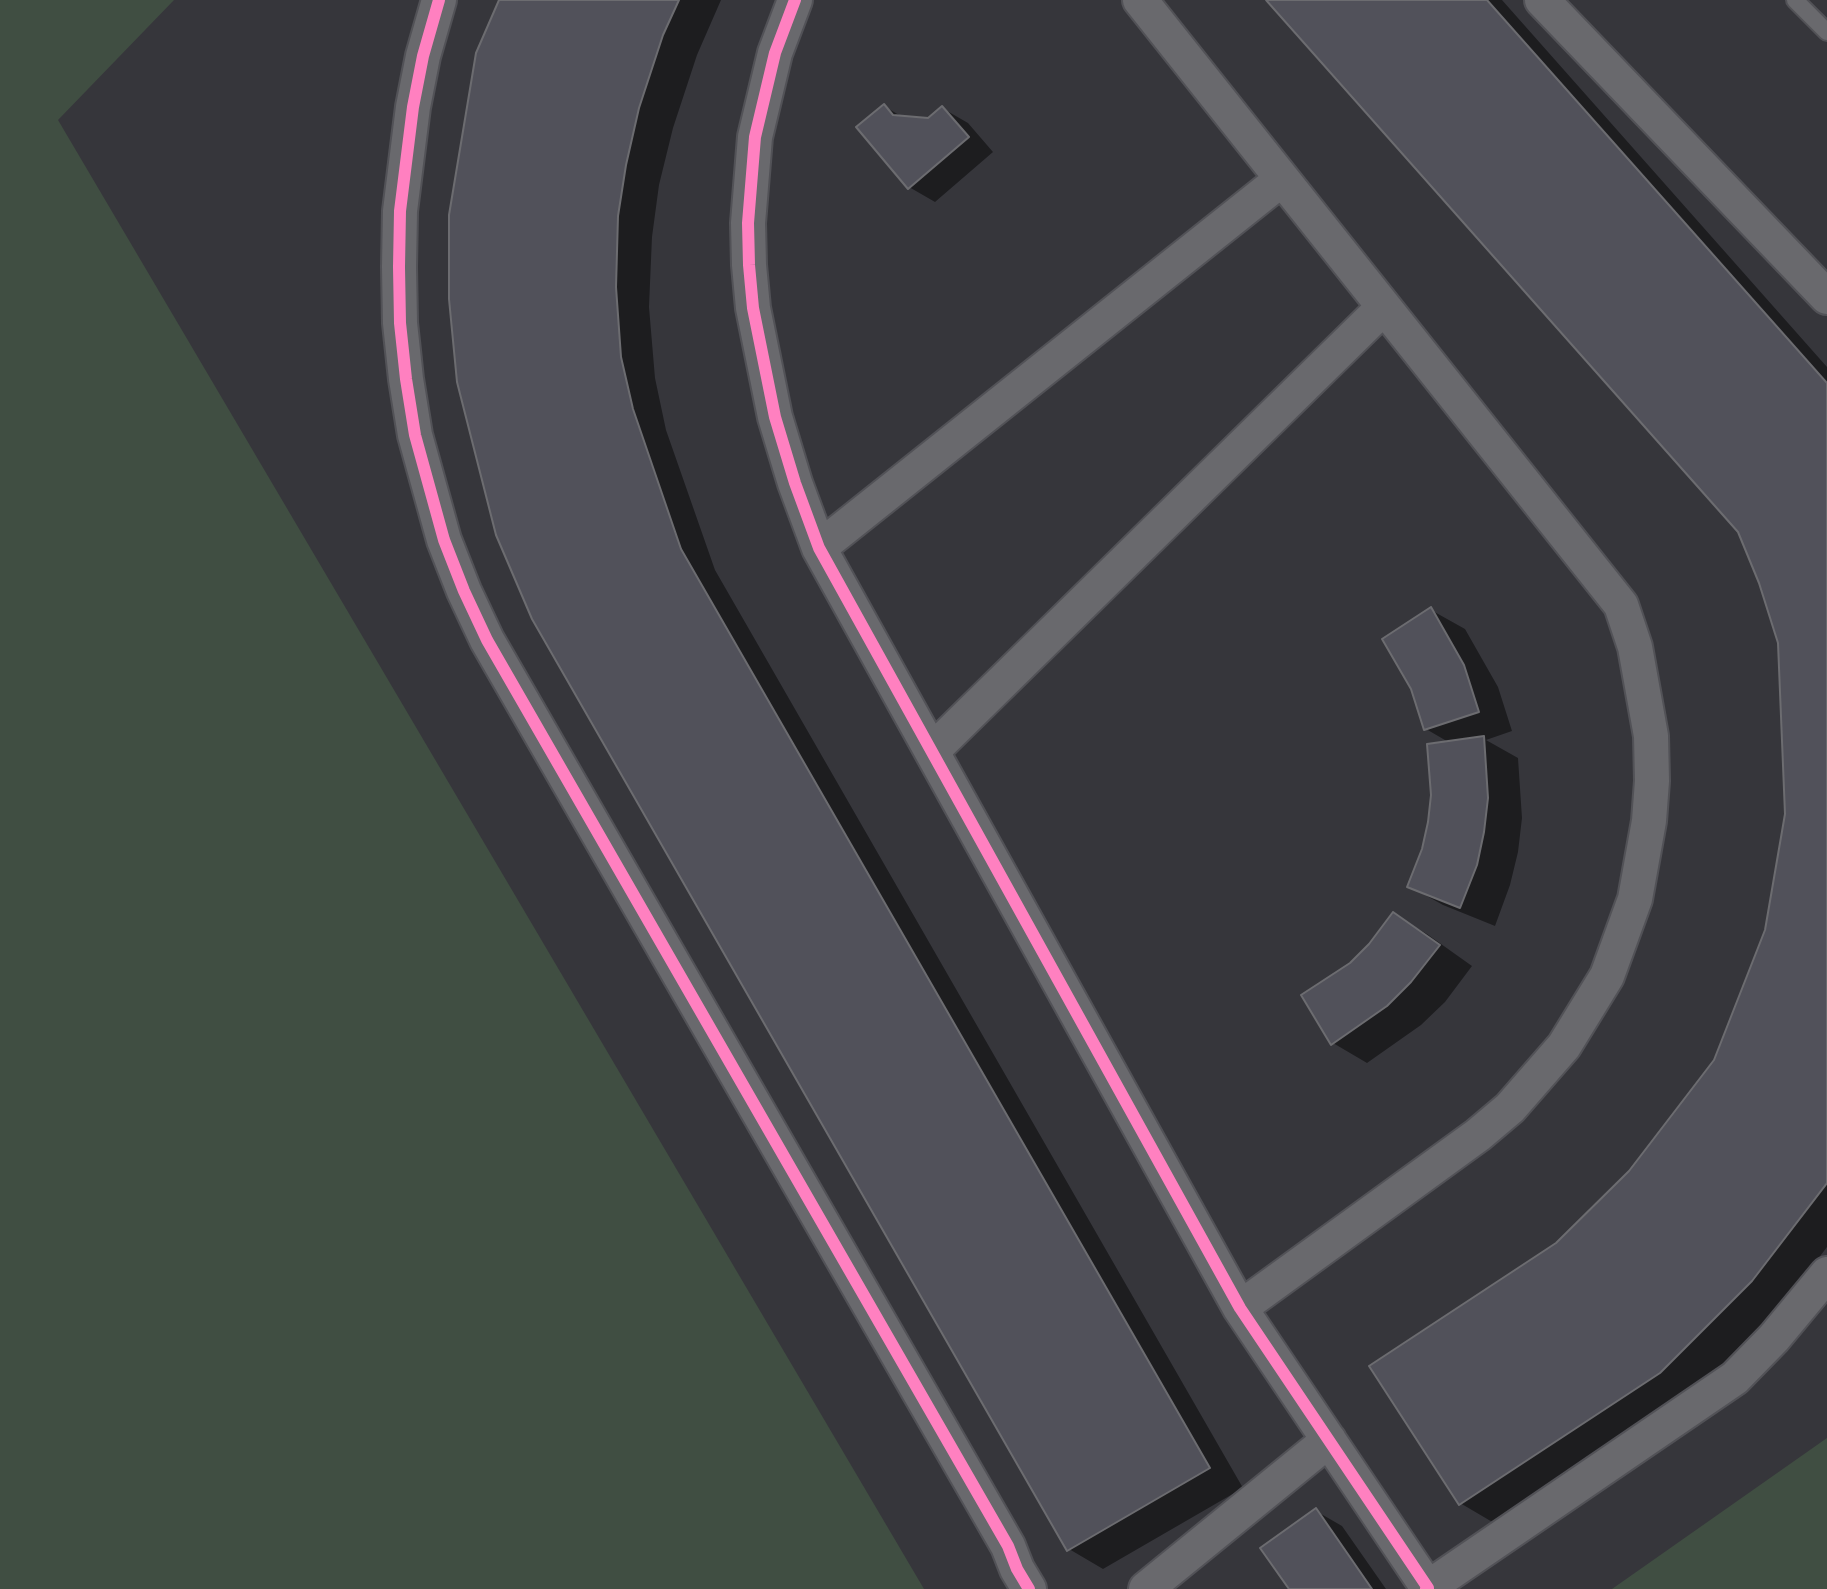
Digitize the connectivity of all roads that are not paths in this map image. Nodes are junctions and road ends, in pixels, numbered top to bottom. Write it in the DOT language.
graph roads {
  1 [pos="439,0"];
  2 [pos="795,0"];
  3 [pos="1140,0"];
  4 [pos="1542,0"];
  5 [pos="1795,0"];
  6 [pos="1827,32"];
  7 [pos="1282,179"];
  8 [pos="1827,297"];
  9 [pos="1384,307"];
  10 [pos="819,548"];
  11 [pos="932,751"];
  12 [pos="1827,1274"];
  13 [pos="1240,1308"];
  14 [pos="1329,1440"];
  15 [pos="1427,1588"];
  16 [pos="1029,1589"];
  17 [pos="1146,1589"];
  1 -- 16 [label="street"];
  2 -- 10 [label="street"];
  3 -- 7 [label="street"];
  4 -- 8 [label="street"];
  5 -- 6 [label="lane"];
  7 -- 9 [label="street"];
  7 -- 10 [label="street"];
  9 -- 11 [label="street"];
  9 -- 13 [label="street"];
  10 -- 11 [label="street"];
  11 -- 13 [label="street"];
  12 -- 15 [label="street"];
  13 -- 14 [label="street"];
  14 -- 15 [label="street"];
  14 -- 17 [label="street"];
}
